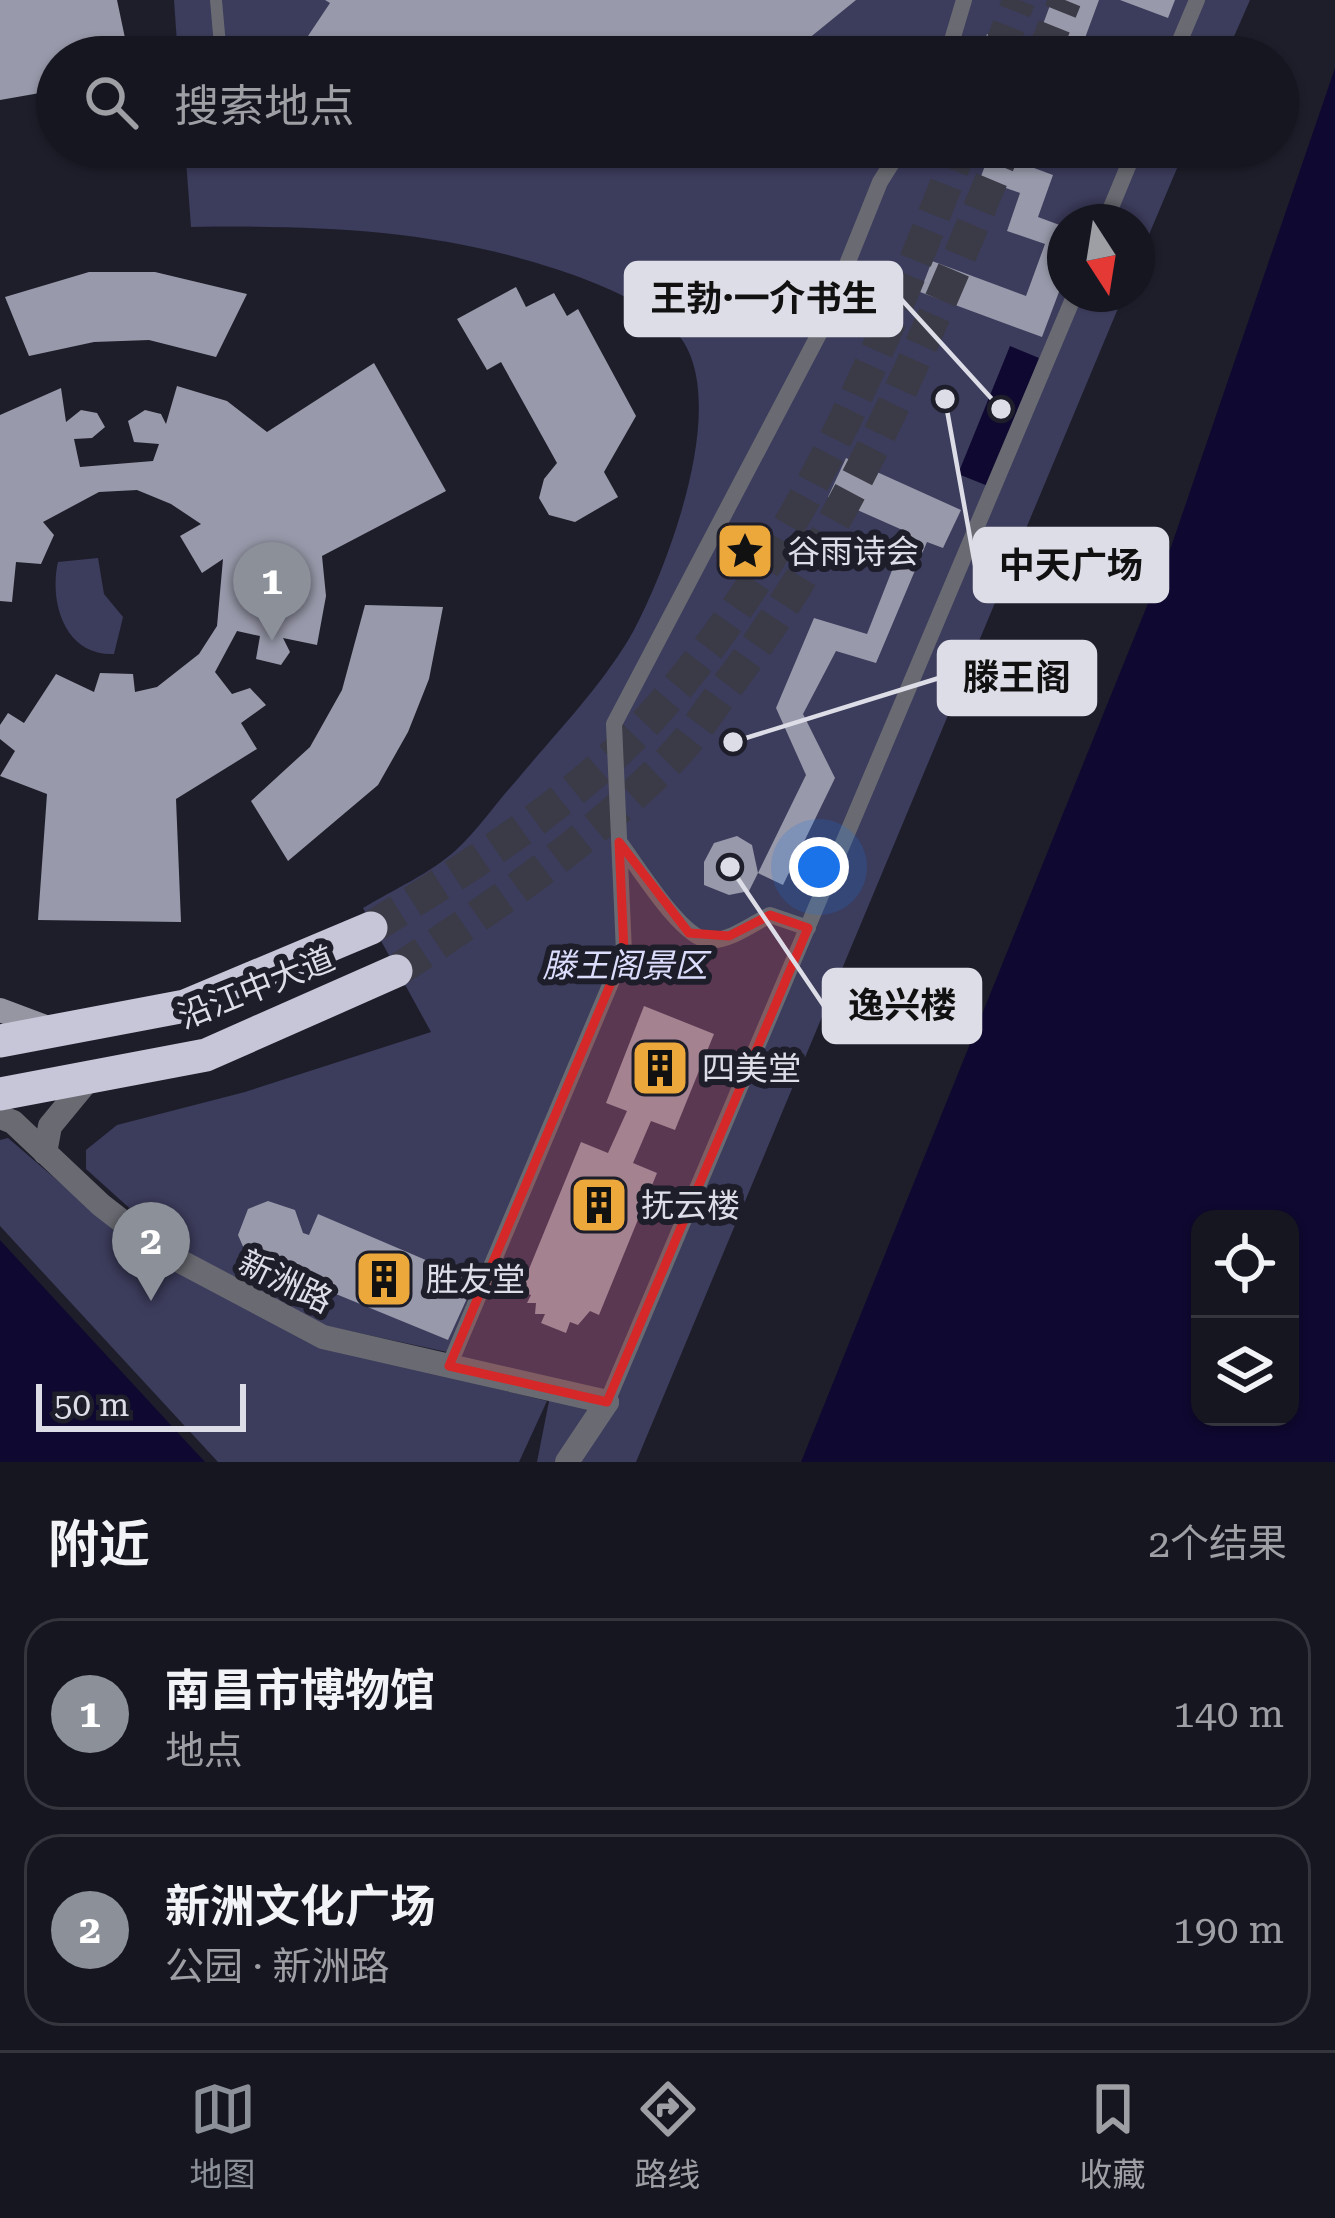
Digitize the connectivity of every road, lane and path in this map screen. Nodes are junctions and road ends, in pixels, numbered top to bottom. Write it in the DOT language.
graph roads {
  1 [pos="216,0"];
  2 [pos="964,0"];
  3 [pos="1197,0"];
  4 [pos="219,36"];
  5 [pos="953,36"];
  6 [pos="1182,36"];
  7 [pos="889,168"];
  8 [pos="1127,168"];
  9 [pos="1112,204"];
  10 [pos="1068,312"];
  11 [pos="619,842"];
  12 [pos="371,928"];
  13 [pos="808,928"];
  14 [pos="396,971"];
  15 [pos="0,1010"];
  16 [pos="48,1028"];
  17 [pos="0,1041"];
  18 [pos="93,1075"];
  19 [pos="0,1094"];
  20 [pos="0,1117"];
  21 [pos="46,1153"];
  22 [pos="449,1366"];
  23 [pos="607,1402"];
  24 [pos="568,1462"];
  1 -- 4 [label="lane"];
  2 -- 5 [label="street"];
  3 -- 6 [label="street"];
  7 -- 11 [label="street"];
  8 -- 9 [label="street"];
  10 -- 13 [label="street"];
  11 -- 13 [label="street"];
  11 -- 22 [label="street"];
  12 -- 16 [label="highway, 沿江中大道"];
  13 -- 23 [label="street"];
  14 -- 18 [label="highway, 沿江中大道"];
  15 -- 16 [label="main road"];
  16 -- 17 [label="highway, 沿江中大道"];
  18 -- 19 [label="highway, 沿江中大道"];
  18 -- 21 [label="street"];
  20 -- 21 [label="street, 新洲路"];
  21 -- 22 [label="street, 新洲路"];
  22 -- 23 [label="street, 新洲路"];
  23 -- 24 [label="street"];
}
